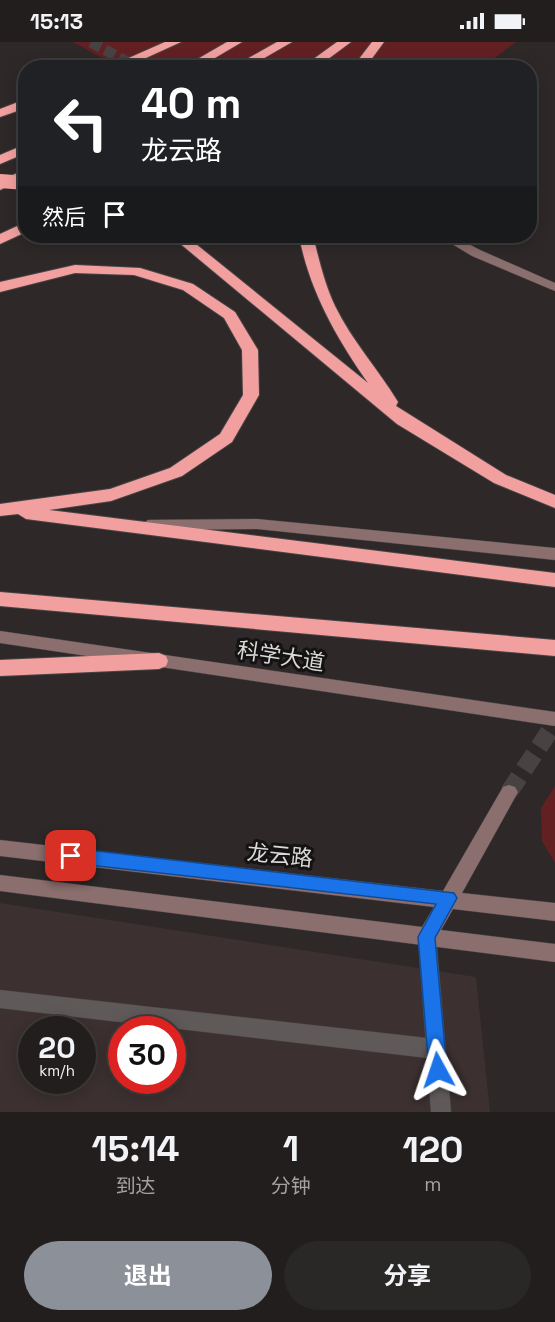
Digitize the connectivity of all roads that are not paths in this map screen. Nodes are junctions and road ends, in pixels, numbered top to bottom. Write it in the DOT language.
graph roads {
  1 [pos="175,42"];
  2 [pos="236,42"];
  3 [pos="286,42"];
  4 [pos="345,42"];
  5 [pos="378,42"];
  6 [pos="131,60"];
  7 [pos="203,60"];
  8 [pos="252,60"];
  9 [pos="319,60"];
  10 [pos="364,60"];
  11 [pos="18,152"];
  12 [pos="0,160"];
  13 [pos="18,176"];
  14 [pos="3,183"];
  15 [pos="18,230"];
  16 [pos="0,240"];
  17 [pos="187,243"];
  18 [pos="307,243"];
  19 [pos="458,243"];
  20 [pos="0,287"];
  21 [pos="555,287"];
  22 [pos="403,420"];
  23 [pos="555,502"];
  24 [pos="0,510"];
  25 [pos="122,525"];
  26 [pos="555,554"];
  27 [pos="555,580"];
  28 [pos="0,599"];
  29 [pos="0,637"];
  30 [pos="549,647"];
  31 [pos="159,661"];
  32 [pos="0,668"];
  33 [pos="555,719"];
  34 [pos="509,792"];
  35 [pos="0,848"];
  36 [pos="0,883"];
  37 [pos="448,898"];
  38 [pos="555,912"];
  39 [pos="427,937"];
  40 [pos="555,953"];
  41 [pos="0,999"];
  42 [pos="436,1049"];
  43 [pos="441,1112"];
  1 -- 6 [label="highway"];
  2 -- 7 [label="highway"];
  3 -- 8 [label="highway"];
  4 -- 9 [label="highway"];
  5 -- 10 [label="highway"];
  11 -- 12 [label="highway"];
  13 -- 14 [label="highway"];
  15 -- 16 [label="highway"];
  17 -- 22 [label="highway"];
  18 -- 22 [label="highway"];
  19 -- 21 [label="main road"];
  20 -- 24 [label="highway"];
  22 -- 23 [label="highway"];
  24 -- 25 [label="highway"];
  25 -- 26 [label="main road"];
  25 -- 27 [label="highway"];
  28 -- 30 [label="highway, 科学大道"];
  29 -- 31 [label="main road, 科学大道"];
  31 -- 32 [label="highway"];
  31 -- 33 [label="main road, 科学大道"];
  34 -- 37 [label="main road"];
  35 -- 37 [label="main road, 龙云路"];
  36 -- 39 [label="main road"];
  37 -- 38 [label="main road, 龙云路"];
  37 -- 39 [label="main road"];
  39 -- 40 [label="main road"];
  39 -- 42 [label="street"];
  41 -- 42 [label="street"];
  42 -- 43 [label="street"];
}
